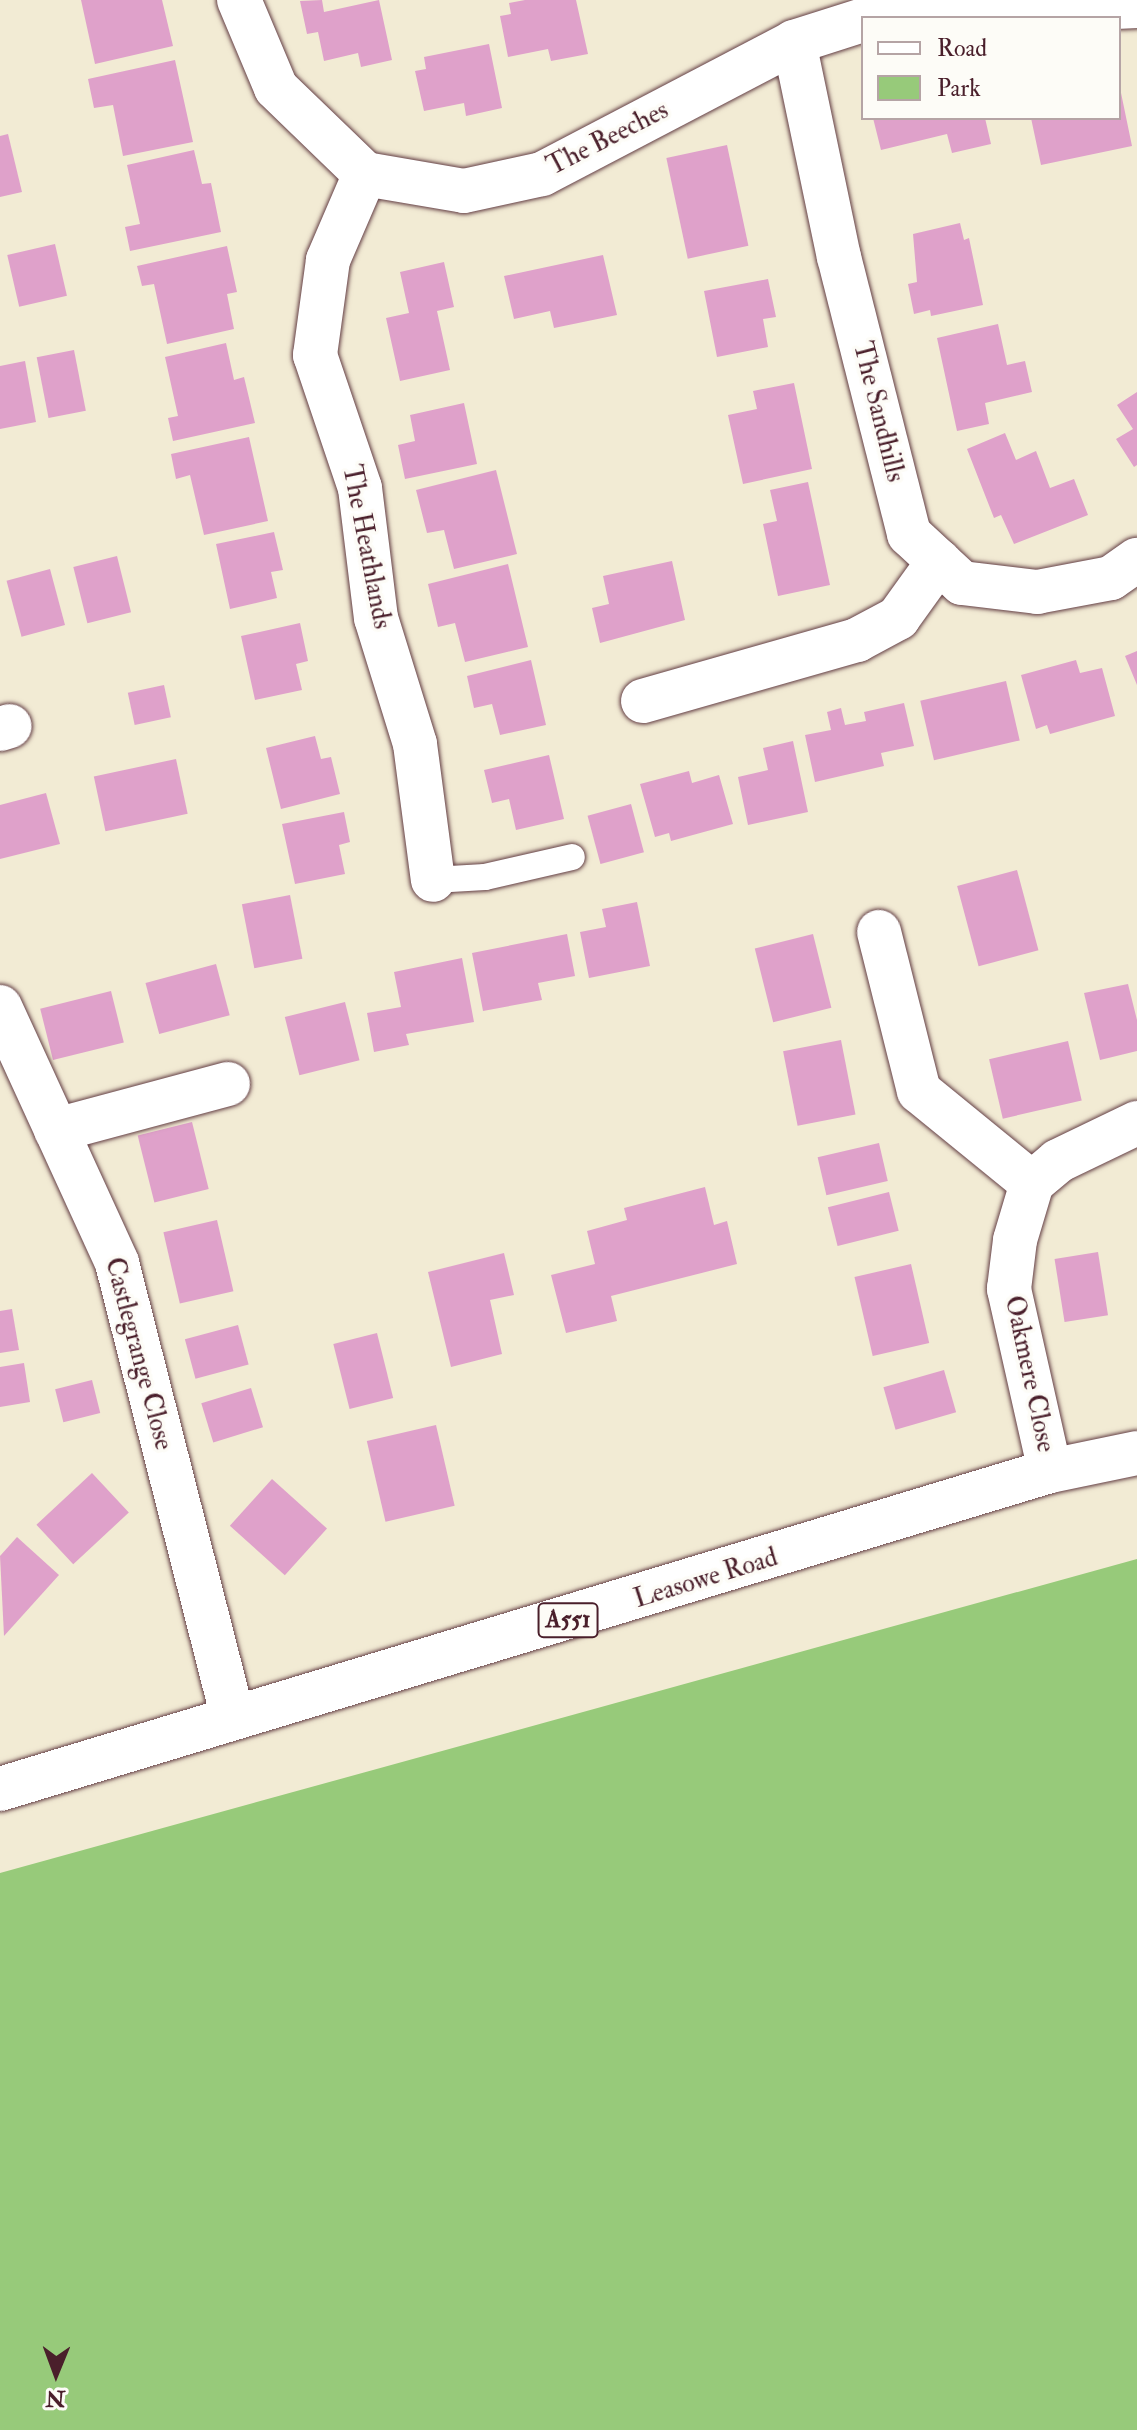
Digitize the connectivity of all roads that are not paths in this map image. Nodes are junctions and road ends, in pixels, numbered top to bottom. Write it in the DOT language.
graph roads {
  1 [pos="239,0"];
  2 [pos="1137,6"];
  3 [pos="924,16"];
  4 [pos="861,21"];
  5 [pos="794,42"];
  6 [pos="365,174"];
  7 [pos="1137,560"];
  8 [pos="939,561"];
  9 [pos="643,701"];
  10 [pos="572,857"];
  11 [pos="433,880"];
  12 [pos="879,932"];
  13 [pos="0,1007"];
  14 [pos="228,1084"];
  15 [pos="1137,1123"];
  16 [pos="56,1130"];
  17 [pos="1032,1183"];
  18 [pos="1137,1453"];
  19 [pos="1050,1471"];
  20 [pos="233,1717"];
  21 [pos="0,1789"];
  1 -- 6 [label="street"];
  2 -- 3 [label="street"];
  4 -- 5 [label="street, The Beeches"];
  5 -- 6 [label="street, The Beeches"];
  5 -- 8 [label="street, The Sandhills"];
  6 -- 11 [label="street, The Heathlands"];
  7 -- 8 [label="street, The Sandhills"];
  8 -- 9 [label="street"];
  10 -- 11 [label="lane"];
  12 -- 17 [label="street"];
  13 -- 16 [label="street, Castlegrange Close"];
  14 -- 16 [label="street"];
  15 -- 17 [label="street"];
  16 -- 20 [label="street, Castlegrange Close"];
  17 -- 19 [label="street, Oakmere Close"];
  18 -- 19 [label="street, Leasowe Road / A551"];
  19 -- 20 [label="street, Leasowe Road / A551"];
  20 -- 21 [label="street, Leasowe Road / A551"];
}
